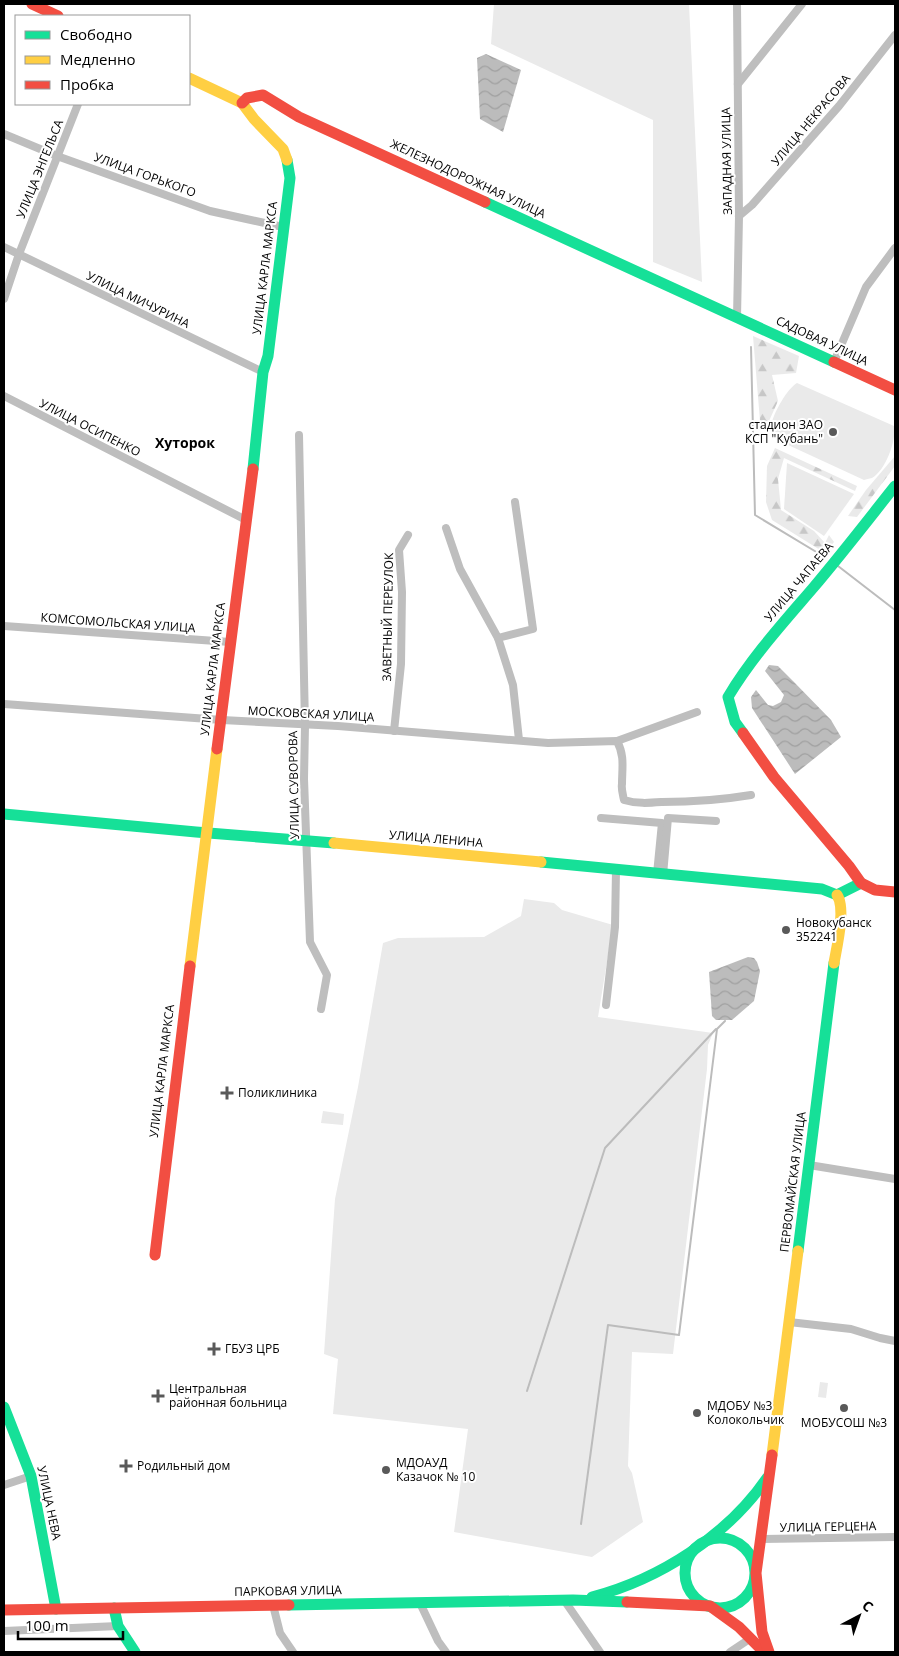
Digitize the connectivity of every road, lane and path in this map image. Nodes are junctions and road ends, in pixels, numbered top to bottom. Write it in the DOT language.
graph roads {
  1 [pos="32,4"];
  2 [pos="737,4"];
  3 [pos="802,4"];
  4 [pos="56,15"];
  5 [pos="895,35"];
  6 [pos="190,78"];
  7 [pos="738,84"];
  8 [pos="242,103"];
  9 [pos="78,105"];
  10 [pos="4,134"];
  11 [pos="57,156"];
  12 [pos="739,216"];
  13 [pos="283,227"];
  14 [pos="4,247"];
  15 [pos="895,248"];
  16 [pos="19,254"];
  17 [pos="4,299"];
  18 [pos="738,318"];
  19 [pos="834,362"];
  20 [pos="263,372"];
  21 [pos="895,390"];
  22 [pos="4,396"];
  23 [pos="299,435"];
  24 [pos="895,486"];
  25 [pos="515,502"];
  26 [pos="246,520"];
  27 [pos="446,528"];
  28 [pos="408,535"];
  29 [pos="4,626"];
  30 [pos="498,638"];
  31 [pos="230,642"];
  32 [pos="4,704"];
  33 [pos="696,712"];
  34 [pos="222,720"];
  35 [pos="305,725"];
  36 [pos="394,731"];
  37 [pos="519,740"];
  38 [pos="616,741"];
  39 [pos="751,795"];
  40 [pos="4,814"];
  41 [pos="601,818"];
  42 [pos="716,821"];
  43 [pos="207,833"];
  44 [pos="306,840"];
  45 [pos="616,870"];
  46 [pos="660,874"];
  47 [pos="861,883"];
  48 [pos="895,892"];
  49 [pos="837,894"];
  50 [pos="606,1005"];
  51 [pos="322,1009"];
  52 [pos="809,1165"];
  53 [pos="895,1179"];
  54 [pos="155,1255"];
  55 [pos="789,1322"];
  56 [pos="895,1341"];
  57 [pos="4,1407"];
  58 [pos="769,1474"];
  59 [pos="31,1476"];
  60 [pos="4,1484"];
  61 [pos="895,1537"];
  62 [pos="761,1539"];
  63 [pos="701,1543"];
  64 [pos="756,1573"];
  65 [pos="568,1600"];
  66 [pos="420,1602"];
  67 [pos="273,1605"];
  68 [pos="710,1606"];
  69 [pos="114,1608"];
  70 [pos="56,1609"];
  71 [pos="4,1610"];
  72 [pos="118,1626"];
  73 [pos="4,1631"];
  74 [pos="751,1638"];
  75 [pos="135,1652"];
  76 [pos="293,1652"];
  77 [pos="446,1652"];
  78 [pos="600,1652"];
  79 [pos="730,1652"];
  80 [pos="764,1652"];
  81 [pos="769,1652"];
  1 -- 4 [label="main road"];
  2 -- 7 [label="street, ЗАПАДНАЯ УЛИЦА"];
  3 -- 7 [label="street"];
  5 -- 12 [label="street, УЛИЦА НЕКРАСОВА"];
  6 -- 8 [label="main road"];
  7 -- 12 [label="street, ЗАПАДНАЯ УЛИЦА"];
  8 -- 13 [label="main road, УЛИЦА КАРЛА МАРКСА"];
  8 -- 18 [label="main road, ЖЕЛЕЗНОДОРОЖНАЯ УЛИЦА"];
  9 -- 11 [label="street, УЛИЦА ЭНГЕЛЬСА"];
  10 -- 11 [label="street, УЛИЦА ГОРЬКОГО"];
  11 -- 13 [label="street, УЛИЦА ГОРЬКОГО"];
  11 -- 16 [label="street, УЛИЦА ЭНГЕЛЬСА"];
  12 -- 18 [label="street, ЗАПАДНАЯ УЛИЦА"];
  13 -- 20 [label="main road, УЛИЦА КАРЛА МАРКСА"];
  14 -- 16 [label="street, УЛИЦА МИЧУРИНА"];
  15 -- 19 [label="street"];
  16 -- 17 [label="street, УЛИЦА ЭНГЕЛЬСА"];
  16 -- 20 [label="street, УЛИЦА МИЧУРИНА"];
  18 -- 19 [label="main road, САДОВАЯ УЛИЦА"];
  19 -- 21 [label="main road, САДОВАЯ УЛИЦА"];
  20 -- 26 [label="main road, УЛИЦА КАРЛА МАРКСА"];
  22 -- 26 [label="street, УЛИЦА ОСИПЕНКО"];
  23 -- 35 [label="street, УЛИЦА СУВОРОВА"];
  24 -- 47 [label="main road, УЛИЦА ЧАПАЕВА"];
  25 -- 30 [label="street"];
  26 -- 31 [label="main road, УЛИЦА КАРЛА МАРКСА"];
  27 -- 30 [label="street"];
  28 -- 36 [label="street, ЗАВЕТНЫЙ ПЕРЕУЛОК"];
  29 -- 31 [label="street, КОМСОМОЛЬСКАЯ УЛИЦА"];
  30 -- 37 [label="street"];
  31 -- 34 [label="main road, УЛИЦА КАРЛА МАРКСА"];
  32 -- 34 [label="street, МОСКОВСКАЯ УЛИЦА"];
  33 -- 38 [label="street, МОСКОВСКАЯ УЛИЦА"];
  34 -- 35 [label="street, МОСКОВСКАЯ УЛИЦА"];
  34 -- 43 [label="main road, УЛИЦА КАРЛА МАРКСА"];
  35 -- 36 [label="street, МОСКОВСКАЯ УЛИЦА"];
  35 -- 44 [label="street, УЛИЦА СУВОРОВА"];
  36 -- 37 [label="street, МОСКОВСКАЯ УЛИЦА"];
  37 -- 38 [label="street, МОСКОВСКАЯ УЛИЦА"];
  38 -- 39 [label="street"];
  40 -- 43 [label="main road, УЛИЦА ЛЕНИНА"];
  41 -- 46 [label="street"];
  42 -- 46 [label="street"];
  43 -- 44 [label="main road, УЛИЦА ЛЕНИНА"];
  43 -- 54 [label="main road, УЛИЦА КАРЛА МАРКСА"];
  44 -- 45 [label="main road, УЛИЦА ЛЕНИНА"];
  44 -- 51 [label="street, УЛИЦА СУВОРОВА"];
  45 -- 46 [label="main road, УЛИЦА ЛЕНИНА"];
  45 -- 50 [label="street"];
  46 -- 49 [label="main road, УЛИЦА ЛЕНИНА"];
  47 -- 48 [label="main road"];
  47 -- 49 [label="main road"];
  49 -- 52 [label="main road, ПЕРВОМАЙСКАЯ УЛИЦА"];
  52 -- 53 [label="street"];
  52 -- 55 [label="main road, ПЕРВОМАЙСКАЯ УЛИЦА"];
  55 -- 56 [label="street"];
  55 -- 58 [label="main road, ПЕРВОМАЙСКАЯ УЛИЦА"];
  57 -- 59 [label="main road, УЛИЦА НЕВА"];
  58 -- 62 [label="main road, ПЕРВОМАЙСКАЯ УЛИЦА"];
  58 -- 63 [label="main road, ПЕРВОМАЙСКАЯ УЛИЦА"];
  59 -- 60 [label="street"];
  59 -- 70 [label="main road, УЛИЦА НЕВА"];
  61 -- 62 [label="street, УЛИЦА ГЕРЦЕНА"];
  62 -- 64 [label="main road, ПЕРВОМАЙСКАЯ УЛИЦА"];
  63 -- 64 [label="main road"];
  63 -- 65 [label="main road, ПАРКОВАЯ УЛИЦА"];
  63 -- 68 [label="main road"];
  64 -- 68 [label="main road"];
  64 -- 81 [label="main road, ПЕРВОМАЙСКАЯ УЛИЦА"];
  65 -- 66 [label="main road, ПАРКОВАЯ УЛИЦА"];
  65 -- 68 [label="main road, ПАРКОВАЯ УЛИЦА"];
  65 -- 78 [label="street"];
  66 -- 67 [label="main road, ПАРКОВАЯ УЛИЦА"];
  66 -- 77 [label="street"];
  67 -- 69 [label="main road, ПАРКОВАЯ УЛИЦА"];
  67 -- 76 [label="street"];
  68 -- 74 [label="main road"];
  69 -- 70 [label="main road, ПАРКОВАЯ УЛИЦА"];
  69 -- 72 [label="main road"];
  70 -- 71 [label="main road, ПАРКОВАЯ УЛИЦА"];
  72 -- 73 [label="street"];
  72 -- 75 [label="main road"];
  74 -- 79 [label="street"];
  74 -- 80 [label="main road"];
}
